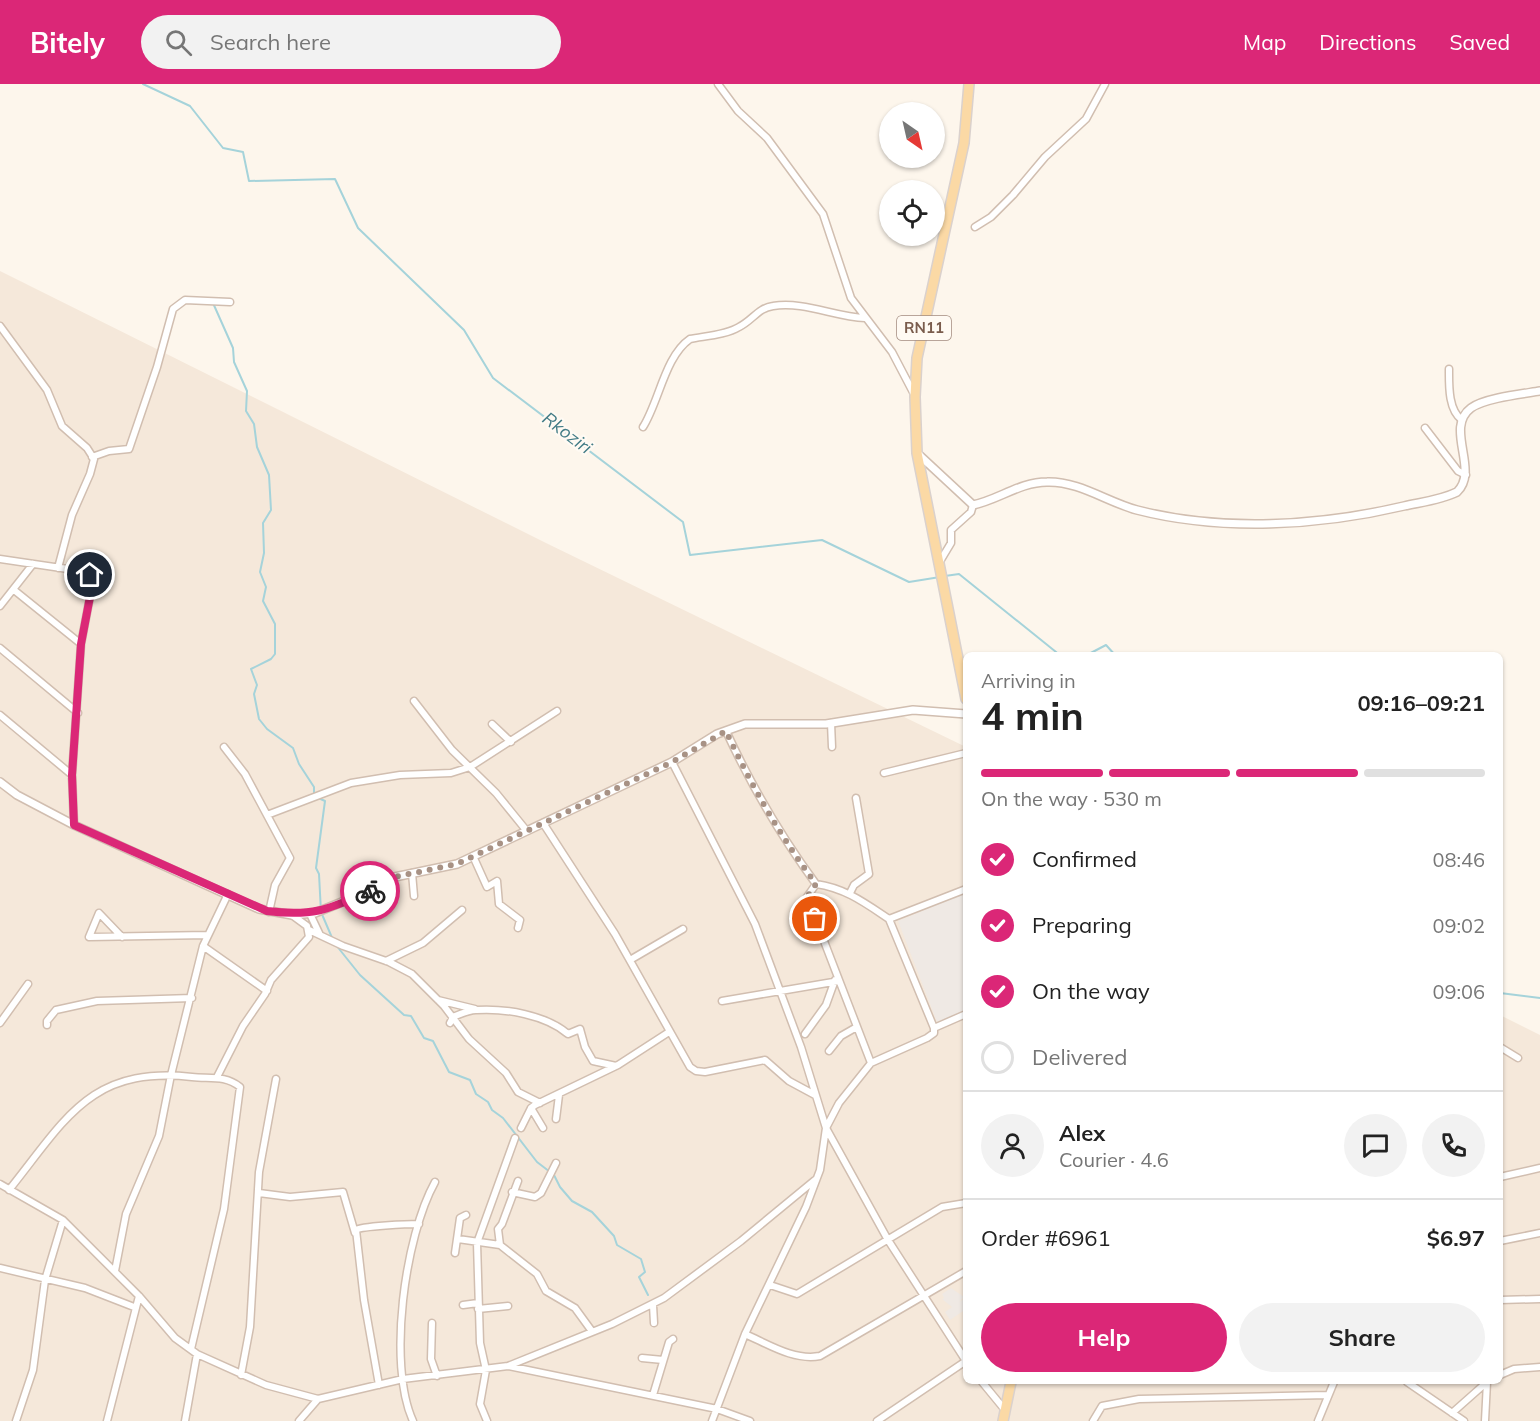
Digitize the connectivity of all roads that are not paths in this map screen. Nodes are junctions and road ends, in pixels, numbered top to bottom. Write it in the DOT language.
graph roads {
  1 [pos="718,84"];
  2 [pos="969,84"];
  3 [pos="1105,84"];
  4 [pos="975,227"];
  5 [pos="230,302"];
  6 [pos="865,318"];
  7 [pos="0,326"];
  8 [pos="1449,369"];
  9 [pos="1540,391"];
  10 [pos="915,397"];
  11 [pos="1462,420"];
  12 [pos="643,427"];
  13 [pos="1425,428"];
  14 [pos="917,453"];
  15 [pos="92,457"];
  16 [pos="1466,475"];
  17 [pos="973,505"];
  18 [pos="0,559"];
  19 [pos="33,564"];
  20 [pos="58,568"];
  21 [pos="939,569"];
  22 [pos="14,590"];
  23 [pos="0,606"];
  24 [pos="81,644"];
  25 [pos="0,648"];
  26 [pos="963,685"];
  27 [pos="414,701"];
  28 [pos="557,711"];
  29 [pos="78,713"];
  30 [pos="963,714"];
  31 [pos="0,716"];
  32 [pos="831,723"];
  33 [pos="492,724"];
  34 [pos="726,731"];
  35 [pos="511,742"];
  36 [pos="224,747"];
  37 [pos="832,747"];
  38 [pos="963,754"];
  39 [pos="672,762"];
  40 [pos="470,767"];
  41 [pos="884,773"];
  42 [pos="72,775"];
  43 [pos="0,782"];
  44 [pos="856,798"];
  45 [pos="267,815"];
  46 [pos="543,823"];
  47 [pos="74,825"];
  48 [pos="526,831"];
  49 [pos="473,856"];
  50 [pos="412,873"];
  51 [pos="816,884"];
  52 [pos="963,890"];
  53 [pos="850,893"];
  54 [pos="228,894"];
  55 [pos="414,896"];
  56 [pos="462,910"];
  57 [pos="269,912"];
  58 [pos="310,914"];
  59 [pos="292,915"];
  60 [pos="889,919"];
  61 [pos="518,928"];
  62 [pos="682,929"];
  63 [pos="309,930"];
  64 [pos="208,935"];
  65 [pos="320,935"];
  66 [pos="122,937"];
  67 [pos="203,946"];
  68 [pos="630,960"];
  69 [pos="386,961"];
  70 [pos="837,980"];
  71 [pos="28,984"];
  72 [pos="267,991"];
  73 [pos="779,991"];
  74 [pos="192,998"];
  75 [pos="722,1001"];
  76 [pos="439,1003"];
  77 [pos="475,1010"];
  78 [pos="963,1015"];
  79 [pos="452,1020"];
  80 [pos="0,1023"];
  81 [pos="47,1025"];
  82 [pos="855,1028"];
  83 [pos="934,1028"];
  84 [pos="669,1032"];
  85 [pos="805,1034"];
  86 [pos="1503,1049"];
  87 [pos="829,1051"];
  88 [pos="1518,1058"];
  89 [pos="593,1061"];
  90 [pos="871,1063"];
  91 [pos="616,1066"];
  92 [pos="171,1075"];
  93 [pos="596,1076"];
  94 [pos="217,1077"];
  95 [pos="276,1079"];
  96 [pos="559,1095"];
  97 [pos="815,1096"];
  98 [pos="528,1097"];
  99 [pos="540,1103"];
  100 [pos="531,1108"];
  101 [pos="556,1119"];
  102 [pos="521,1128"];
  103 [pos="543,1128"];
  104 [pos="826,1128"];
  105 [pos="515,1138"];
  106 [pos="556,1163"];
  107 [pos="1540,1168"];
  108 [pos="1503,1176"];
  109 [pos="816,1179"];
  110 [pos="518,1180"];
  111 [pos="435,1182"];
  112 [pos="0,1184"];
  113 [pos="9,1190"];
  114 [pos="512,1192"];
  115 [pos="259,1193"];
  116 [pos="963,1204"];
  117 [pos="466,1215"];
  118 [pos="63,1220"];
  119 [pos="419,1224"];
  120 [pos="1540,1233"];
  121 [pos="356,1236"];
  122 [pos="458,1239"];
  123 [pos="888,1240"];
  124 [pos="1503,1240"];
  125 [pos="477,1243"];
  126 [pos="500,1245"];
  127 [pos="455,1253"];
  128 [pos="0,1268"];
  129 [pos="115,1271"];
  130 [pos="963,1273"];
  131 [pos="45,1280"];
  132 [pos="770,1285"];
  133 [pos="139,1296"];
  134 [pos="922,1296"];
  135 [pos="1540,1299"];
  136 [pos="1503,1300"];
  137 [pos="464,1305"];
  138 [pos="653,1305"];
  139 [pos="478,1306"];
  140 [pos="508,1306"];
  141 [pos="134,1307"];
  142 [pos="432,1323"];
  143 [pos="654,1323"];
  144 [pos="591,1330"];
  145 [pos="745,1334"];
  146 [pos="674,1339"];
  147 [pos="194,1352"];
  148 [pos="963,1357"];
  149 [pos="642,1358"];
  150 [pos="663,1360"];
  151 [pos="963,1363"];
  152 [pos="508,1366"];
  153 [pos="1540,1367"];
  154 [pos="486,1370"];
  155 [pos="1503,1374"];
  156 [pos="241,1375"];
  157 [pos="437,1376"];
  158 [pos="403,1379"];
  159 [pos="984,1384"];
  160 [pos="1011,1384"];
  161 [pos="1333,1384"];
  162 [pos="1410,1384"];
  163 [pos="1486,1384"];
  164 [pos="1488,1384"];
  165 [pos="379,1385"];
  166 [pos="653,1395"];
  167 [pos="1328,1395"];
  168 [pos="318,1399"];
  169 [pos="717,1409"];
  170 [pos="1005,1410"];
  171 [pos="1452,1413"];
  172 [pos="16,1421"];
  173 [pos="107,1421"];
  174 [pos="185,1421"];
  175 [pos="299,1421"];
  176 [pos="413,1421"];
  177 [pos="487,1421"];
  178 [pos="712,1421"];
  179 [pos="750,1421"];
  180 [pos="877,1421"];
  181 [pos="1003,1421"];
  182 [pos="1093,1421"];
  183 [pos="1318,1421"];
  184 [pos="1464,1421"];
  185 [pos="1485,1421"];
  1 -- 6 [label="street"];
  2 -- 10 [label="main road, RN11"];
  3 -- 4 [label="street"];
  5 -- 15 [label="street"];
  6 -- 10 [label="street"];
  6 -- 12 [label="street"];
  7 -- 15 [label="street"];
  8 -- 11 [label="street"];
  9 -- 11 [label="street"];
  10 -- 14 [label="main road, RN11"];
  11 -- 16 [label="street"];
  13 -- 16 [label="street"];
  14 -- 17 [label="street"];
  14 -- 21 [label="main road, RN11"];
  15 -- 20 [label="street"];
  16 -- 17 [label="street"];
  17 -- 21 [label="street"];
  18 -- 19 [label="street"];
  19 -- 20 [label="street"];
  19 -- 22 [label="street"];
  20 -- 24 [label="street"];
  21 -- 26 [label="main road, RN11"];
  22 -- 23 [label="street"];
  22 -- 24 [label="street"];
  24 -- 29 [label="street"];
  25 -- 29 [label="street"];
  27 -- 40 [label="street"];
  28 -- 35 [label="street"];
  29 -- 42 [label="street"];
  30 -- 32 [label="street"];
  31 -- 42 [label="street"];
  32 -- 34 [label="street"];
  32 -- 37 [label="street"];
  33 -- 35 [label="street"];
  34 -- 39 [label="street"];
  34 -- 51 [label="street"];
  35 -- 40 [label="street"];
  36 -- 45 [label="street"];
  38 -- 41 [label="street"];
  39 -- 46 [label="street"];
  39 -- 73 [label="street"];
  40 -- 45 [label="street"];
  40 -- 48 [label="street"];
  42 -- 47 [label="street"];
  43 -- 47 [label="street"];
  44 -- 53 [label="street"];
  45 -- 57 [label="street"];
  46 -- 48 [label="street"];
  46 -- 68 [label="street"];
  47 -- 54 [label="street"];
  48 -- 49 [label="street"];
  49 -- 50 [label="street"];
  49 -- 61 [label="street"];
  50 -- 55 [label="street"];
  50 -- 58 [label="street"];
  51 -- 53 [label="street"];
  51 -- 70 [label="street"];
  52 -- 60 [label="street"];
  53 -- 60 [label="street"];
  54 -- 57 [label="street"];
  54 -- 64 [label="street"];
  56 -- 69 [label="street"];
  57 -- 59 [label="street"];
  58 -- 59 [label="street"];
  58 -- 65 [label="street"];
  59 -- 63 [label="street"];
  60 -- 83 [label="street"];
  62 -- 68 [label="street"];
  63 -- 65 [label="street"];
  63 -- 72 [label="street"];
  64 -- 66 [label="street"];
  64 -- 67 [label="street"];
  65 -- 69 [label="street"];
  66 -- 66 [label="street"];
  67 -- 72 [label="street"];
  67 -- 74 [label="street"];
  68 -- 84 [label="street"];
  69 -- 76 [label="street"];
  70 -- 73 [label="street"];
  70 -- 82 [label="street"];
  70 -- 85 [label="street"];
  71 -- 80 [label="street"];
  72 -- 94 [label="street"];
  73 -- 75 [label="street"];
  73 -- 97 [label="street"];
  74 -- 81 [label="street"];
  74 -- 92 [label="street"];
  76 -- 77 [label="street"];
  76 -- 79 [label="street"];
  77 -- 79 [label="street"];
  77 -- 89 [label="street"];
  78 -- 83 [label="street"];
  79 -- 98 [label="street"];
  82 -- 87 [label="street"];
  82 -- 90 [label="street"];
  83 -- 90 [label="street"];
  84 -- 91 [label="street"];
  84 -- 97 [label="street"];
  86 -- 88 [label="street"];
  89 -- 91 [label="street"];
  89 -- 93 [label="street"];
  90 -- 104 [label="street"];
  91 -- 93 [label="street"];
  92 -- 94 [label="street"];
  92 -- 113 [label="street"];
  92 -- 129 [label="street"];
  93 -- 96 [label="street"];
  94 -- 147 [label="street"];
  95 -- 115 [label="street"];
  96 -- 99 [label="street"];
  96 -- 101 [label="street"];
  97 -- 104 [label="street"];
  98 -- 99 [label="street"];
  98 -- 100 [label="street"];
  99 -- 100 [label="street"];
  100 -- 102 [label="street"];
  100 -- 103 [label="street"];
  104 -- 109 [label="street"];
  104 -- 123 [label="street"];
  105 -- 125 [label="street"];
  106 -- 114 [label="street"];
  107 -- 108 [label="street"];
  109 -- 132 [label="street"];
  109 -- 138 [label="street"];
  110 -- 114 [label="street"];
  111 -- 119 [label="street"];
  112 -- 113 [label="street"];
  113 -- 118 [label="street"];
  114 -- 126 [label="street"];
  115 -- 121 [label="street"];
  115 -- 156 [label="street"];
  116 -- 123 [label="street"];
  117 -- 122 [label="street"];
  118 -- 129 [label="street"];
  118 -- 131 [label="street"];
  119 -- 121 [label="street"];
  119 -- 158 [label="street"];
  120 -- 124 [label="street"];
  121 -- 165 [label="street"];
  122 -- 125 [label="street"];
  122 -- 127 [label="street"];
  123 -- 132 [label="street"];
  123 -- 134 [label="street"];
  125 -- 126 [label="street"];
  125 -- 139 [label="street"];
  126 -- 144 [label="street"];
  128 -- 131 [label="street"];
  129 -- 133 [label="street"];
  130 -- 134 [label="street"];
  131 -- 141 [label="street"];
  131 -- 172 [label="street"];
  132 -- 145 [label="street"];
  133 -- 141 [label="street"];
  133 -- 147 [label="street"];
  134 -- 145 [label="street"];
  134 -- 148 [label="street"];
  135 -- 136 [label="street"];
  137 -- 139 [label="street"];
  138 -- 143 [label="street"];
  138 -- 144 [label="street"];
  139 -- 140 [label="street"];
  139 -- 154 [label="street"];
  141 -- 173 [label="street"];
  142 -- 157 [label="street"];
  144 -- 152 [label="street"];
  145 -- 169 [label="street"];
  146 -- 150 [label="street"];
  147 -- 156 [label="street"];
  147 -- 174 [label="street"];
  149 -- 150 [label="street"];
  150 -- 166 [label="street"];
  151 -- 180 [label="street"];
  152 -- 154 [label="street"];
  152 -- 166 [label="street"];
  153 -- 155 [label="street"];
  154 -- 157 [label="street"];
  154 -- 177 [label="street"];
  156 -- 168 [label="street"];
  157 -- 158 [label="street"];
  158 -- 165 [label="street"];
  158 -- 176 [label="street"];
  159 -- 170 [label="street"];
  160 -- 170 [label="main road"];
  161 -- 167 [label="street"];
  162 -- 171 [label="street"];
  163 -- 171 [label="street"];
  164 -- 185 [label="street"];
  165 -- 168 [label="street"];
  166 -- 169 [label="street"];
  167 -- 182 [label="street"];
  167 -- 183 [label="street"];
  168 -- 175 [label="street"];
  169 -- 178 [label="street"];
  169 -- 179 [label="street"];
  170 -- 181 [label="main road"];
  171 -- 184 [label="street"];
}
